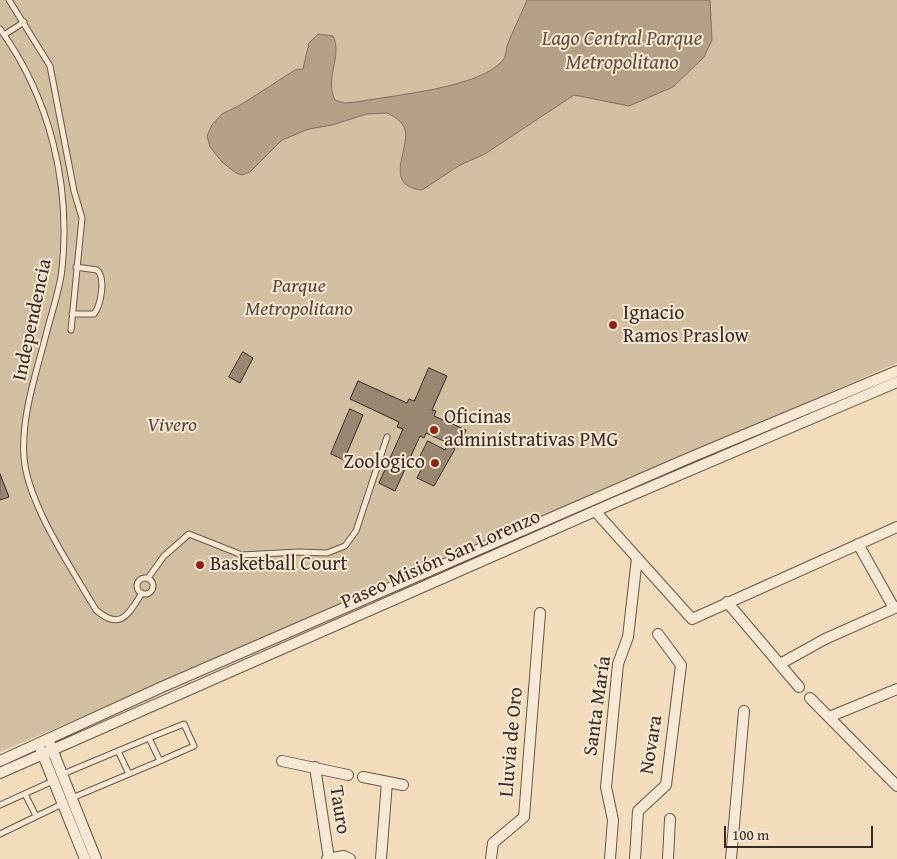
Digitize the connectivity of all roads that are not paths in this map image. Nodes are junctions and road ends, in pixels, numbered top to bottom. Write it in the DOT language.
graph roads {
  1 [pos="9,0"];
  2 [pos="24,22"];
  3 [pos="0,29"];
  4 [pos="4,35"];
  5 [pos="76,267"];
  6 [pos="72,314"];
  7 [pos="71,330"];
  8 [pos="897,371"];
  9 [pos="897,382"];
  10 [pos="388,437"];
  11 [pos="595,511"];
  12 [pos="897,526"];
  13 [pos="858,544"];
  14 [pos="637,558"];
  15 [pos="148,578"];
  16 [pos="142,593"];
  17 [pos="727,602"];
  18 [pos="896,608"];
  19 [pos="540,613"];
  20 [pos="658,634"];
  21 [pos="780,664"];
  22 [pos="800,687"];
  23 [pos="897,689"];
  24 [pos="810,698"];
  25 [pos="744,711"];
  26 [pos="829,717"];
  27 [pos="150,738"];
  28 [pos="49,740"];
  29 [pos="38,745"];
  30 [pos="53,750"];
  31 [pos="118,751"];
  32 [pos="43,754"];
  33 [pos="0,761"];
  34 [pos="160,761"];
  35 [pos="282,761"];
  36 [pos="314,767"];
  37 [pos="0,773"];
  38 [pos="63,774"];
  39 [pos="129,774"];
  40 [pos="348,774"];
  41 [pos="363,778"];
  42 [pos="54,781"];
  43 [pos="387,782"];
  44 [pos="403,785"];
  45 [pos="897,786"];
  46 [pos="24,794"];
  47 [pos="68,801"];
  48 [pos="0,805"];
  49 [pos="36,816"];
  50 [pos="670,819"];
  51 [pos="0,834"];
  52 [pos="381,858"];
  53 [pos="85,859"];
  54 [pos="96,859"];
  55 [pos="328,859"];
  56 [pos="350,859"];
  57 [pos="375,859"];
  58 [pos="385,859"];
  59 [pos="492,859"];
  60 [pos="610,859"];
  61 [pos="635,859"];
  62 [pos="668,859"];
  63 [pos="731,859"];
  1 -- 2 [label="lane"];
  2 -- 4 [label="lane"];
  2 -- 5 [label="lane"];
  3 -- 4 [label="lane, Independencia"];
  4 -- 16 [label="lane, Independencia"];
  5 -- 6 [label="lane"];
  5 -- 6 [label="lane"];
  6 -- 7 [label="lane"];
  8 -- 28 [label="street, Paseo Misión San Lorenzo"];
  9 -- 11 [label="street, Paseo Misión San Lorenzo"];
  10 -- 15 [label="lane"];
  11 -- 14 [label="street"];
  11 -- 30 [label="street, Paseo Misión San Lorenzo"];
  12 -- 13 [label="street"];
  13 -- 17 [label="street"];
  13 -- 18 [label="street"];
  14 -- 17 [label="street"];
  14 -- 60 [label="street, Santa María"];
  15 -- 16 [label="lane"];
  15 -- 16 [label="lane"];
  17 -- 21 [label="street"];
  18 -- 21 [label="street"];
  19 -- 59 [label="street, Lluvia de Oro"];
  20 -- 61 [label="street, Novara"];
  21 -- 22 [label="street"];
  23 -- 26 [label="street"];
  24 -- 26 [label="street"];
  25 -- 63 [label="street"];
  26 -- 45 [label="street"];
  27 -- 31 [label="lane"];
  27 -- 34 [label="lane"];
  27 -- 34 [label="lane"];
  28 -- 29 [label="street, Paseo Misión San Lorenzo"];
  28 -- 30 [label="street"];
  29 -- 32 [label="street"];
  29 -- 33 [label="street, Paseo Misión San Lorenzo"];
  30 -- 32 [label="street, Paseo Misión San Lorenzo"];
  30 -- 38 [label="street"];
  31 -- 38 [label="lane"];
  31 -- 39 [label="lane"];
  32 -- 37 [label="street, Paseo Misión San Lorenzo"];
  32 -- 42 [label="street"];
  34 -- 39 [label="lane"];
  35 -- 36 [label="street, Tauro"];
  36 -- 40 [label="street, Tauro"];
  36 -- 55 [label="street, Tauro"];
  38 -- 47 [label="street"];
  39 -- 47 [label="lane"];
  41 -- 43 [label="street, Tauro"];
  42 -- 46 [label="lane"];
  42 -- 47 [label="street"];
  43 -- 44 [label="street, Tauro"];
  43 -- 52 [label="street, Tauro"];
  46 -- 48 [label="lane"];
  46 -- 49 [label="lane"];
  47 -- 49 [label="lane"];
  47 -- 53 [label="street"];
  47 -- 54 [label="street"];
  49 -- 51 [label="lane"];
  50 -- 62 [label="street"];
  52 -- 57 [label="street"];
  52 -- 58 [label="street"];
  55 -- 56 [label="street, Tauro"];
}
